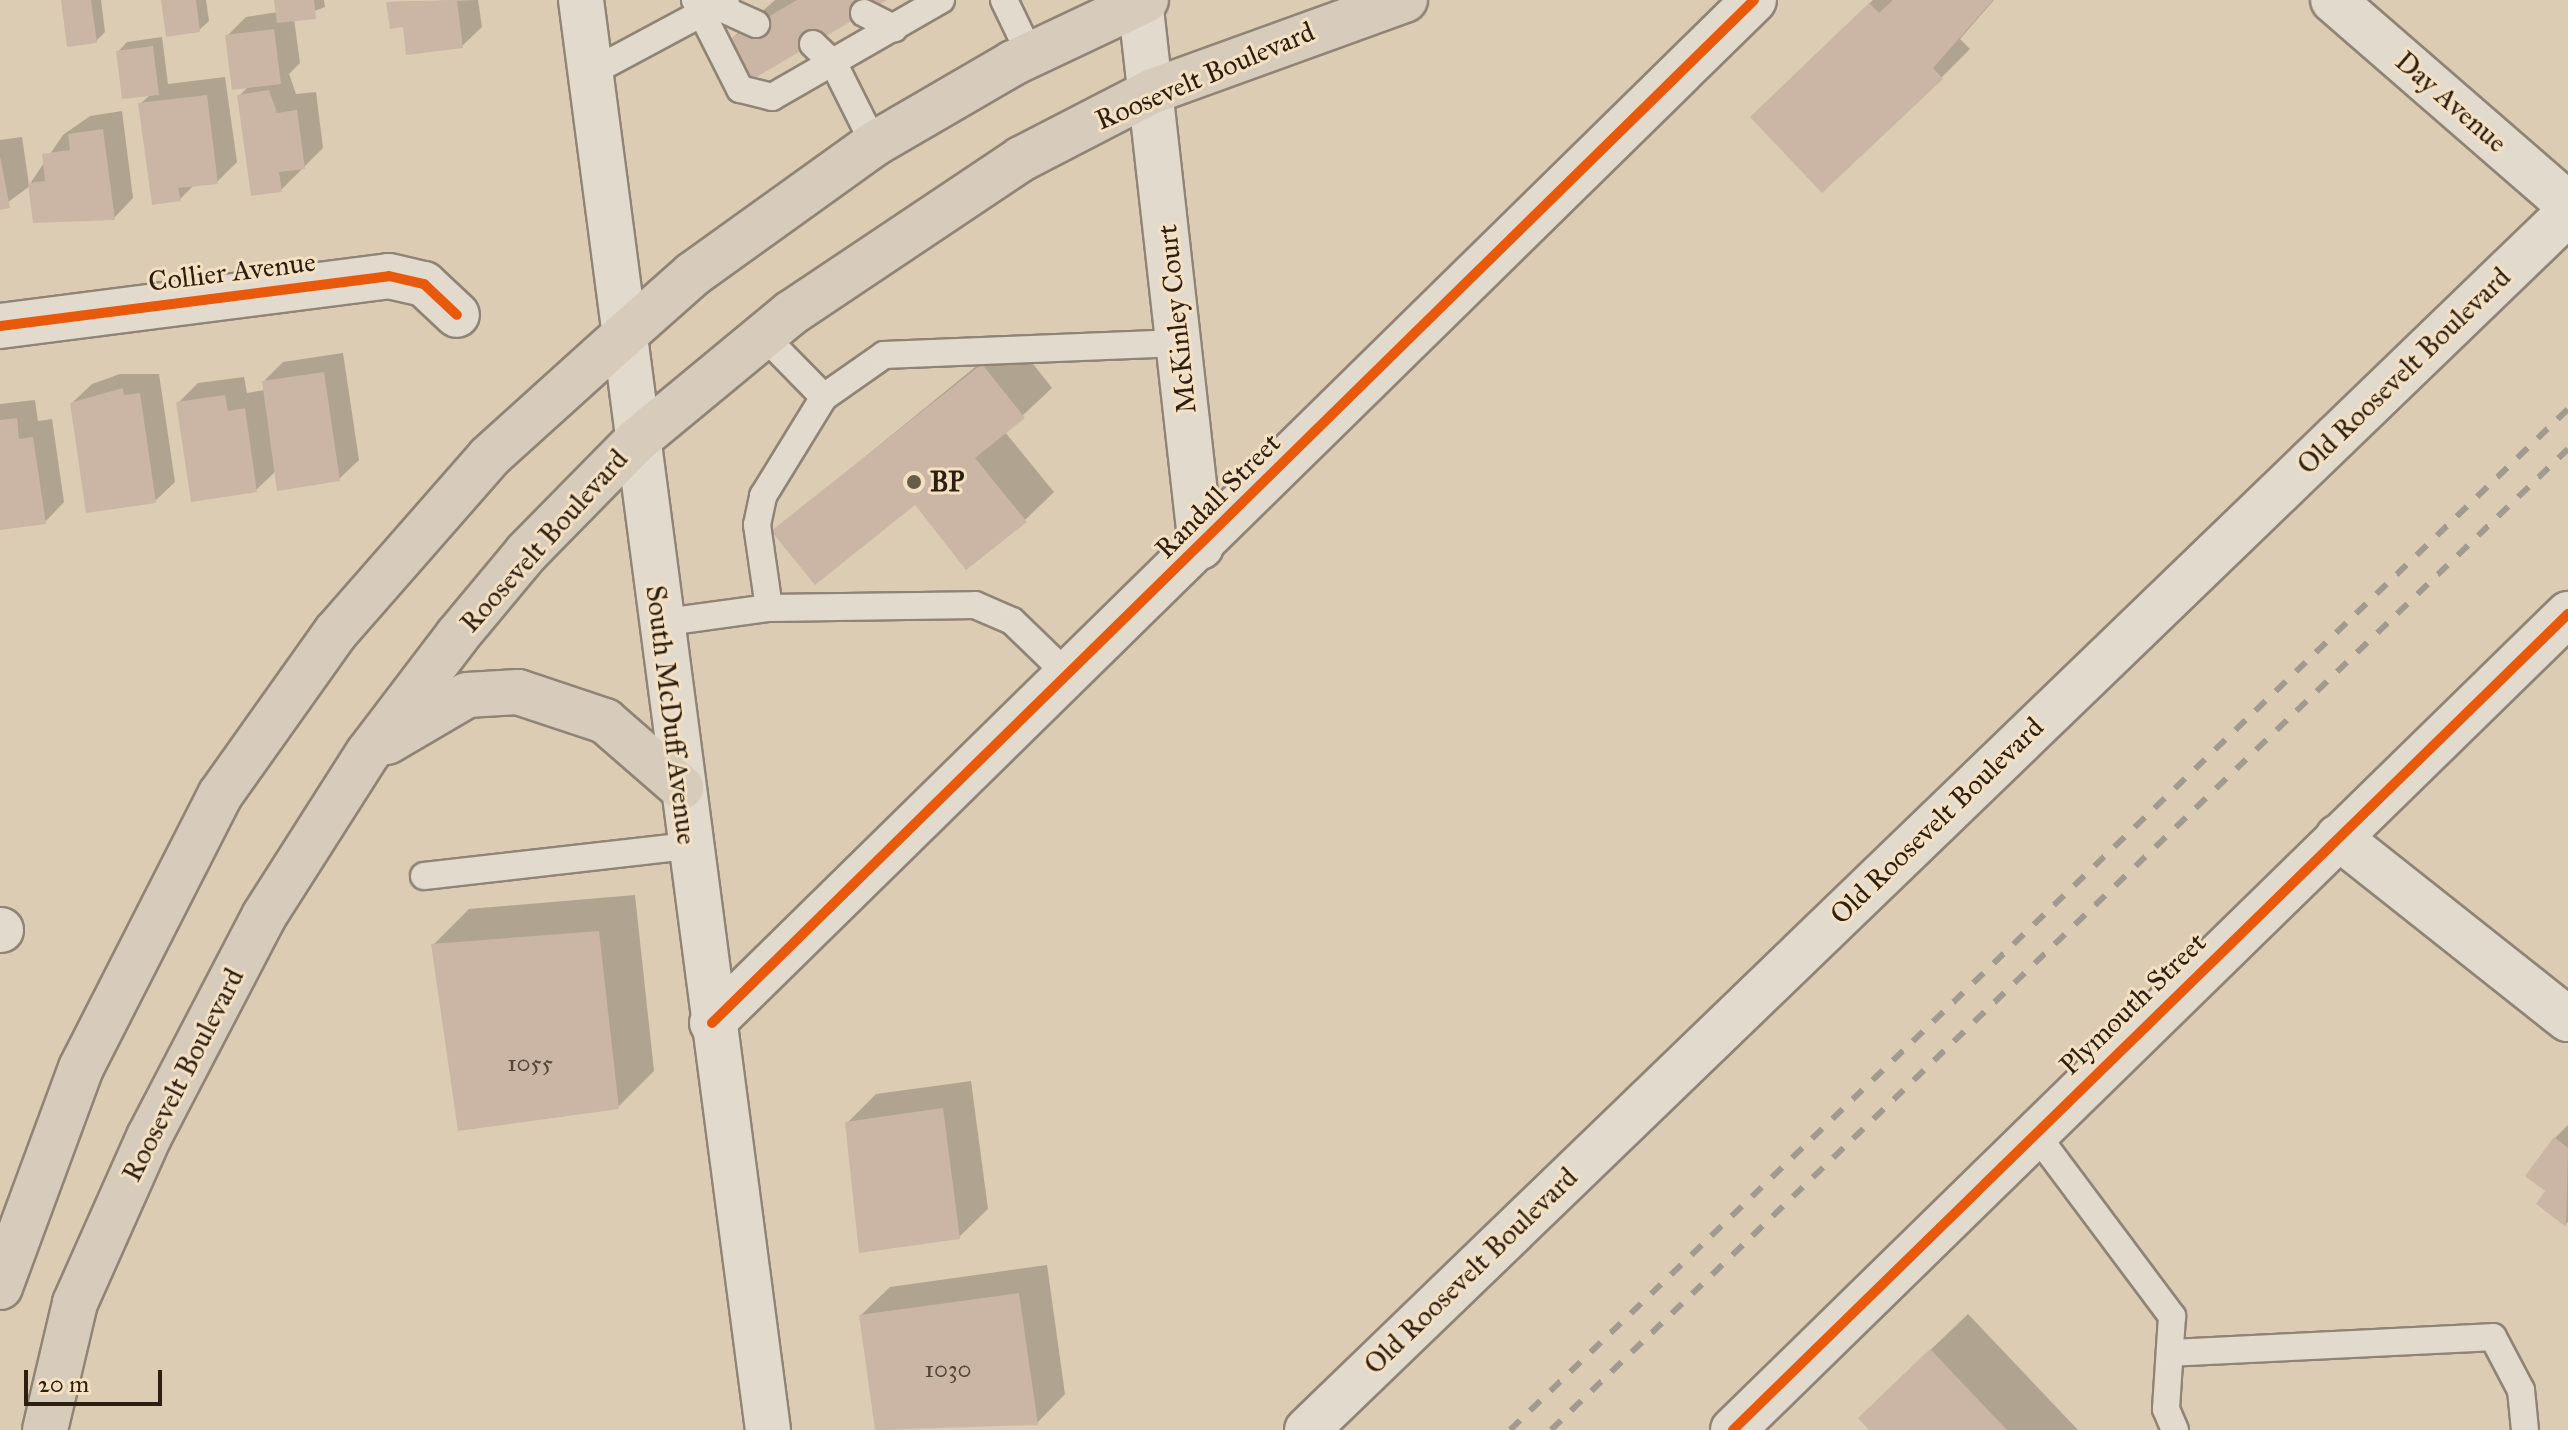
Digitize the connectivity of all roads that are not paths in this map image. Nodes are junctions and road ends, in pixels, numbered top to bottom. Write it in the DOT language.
graph roads {
  1 [pos="581,0"];
  2 [pos="941,0"];
  3 [pos="1004,0"];
  4 [pos="1405,0"];
  5 [pos="1754,0"];
  6 [pos="2333,0"];
  7 [pos="1142,1"];
  8 [pos="709,6"];
  9 [pos="864,13"];
  10 [pos="756,24"];
  11 [pos="894,28"];
  12 [pos="813,44"];
  13 [pos="1030,54"];
  14 [pos="834,64"];
  15 [pos="590,73"];
  16 [pos="1153,91"];
  17 [pos="874,144"];
  18 [pos="2568,204"];
  19 [pos="2568,213"];
  20 [pos="457,315"];
  21 [pos="0,326"];
  22 [pos="763,335"];
  23 [pos="622,337"];
  24 [pos="1180,343"];
  25 [pos="824,397"];
  26 [pos="635,442"];
  27 [pos="1201,547"];
  28 [pos="769,608"];
  29 [pos="2568,614"];
  30 [pos="659,623"];
  31 [pos="1069,676"];
  32 [pos="368,753"];
  33 [pos="681,787"];
  34 [pos="2338,837"];
  35 [pos="689,846"];
  36 [pos="424,876"];
  37 [pos="2568,1019"];
  38 [pos="712,1023"];
  39 [pos="2035,1133"];
  40 [pos="0,1287"];
  41 [pos="2170,1353"];
  42 [pos="45,1430"];
  43 [pos="768,1430"];
  44 [pos="1307,1430"];
  45 [pos="1733,1430"];
  46 [pos="2175,1430"];
  47 [pos="2525,1430"];
  1 -- 15 [label="street, South McDuff Avenue"];
  2 -- 11 [label="lane"];
  3 -- 13 [label="lane"];
  4 -- 16 [label="highway, Roosevelt Boulevard"];
  5 -- 27 [label="street, Randall Street"];
  6 -- 18 [label="street, Day Avenue"];
  7 -- 13 [label="highway"];
  7 -- 16 [label="street, McKinley Court"];
  8 -- 10 [label="lane"];
  8 -- 14 [label="lane"];
  8 -- 15 [label="lane"];
  9 -- 11 [label="lane"];
  11 -- 14 [label="lane"];
  12 -- 14 [label="lane"];
  13 -- 17 [label="highway"];
  14 -- 17 [label="lane"];
  15 -- 23 [label="street, South McDuff Avenue"];
  16 -- 22 [label="highway, Roosevelt Boulevard"];
  16 -- 24 [label="street, McKinley Court"];
  17 -- 23 [label="highway"];
  19 -- 44 [label="street, Old Roosevelt Boulevard"];
  20 -- 21 [label="street, Collier Avenue"];
  22 -- 25 [label="lane"];
  22 -- 26 [label="highway, Roosevelt Boulevard"];
  23 -- 26 [label="street, South McDuff Avenue"];
  23 -- 40 [label="highway"];
  24 -- 25 [label="lane"];
  24 -- 27 [label="street, McKinley Court"];
  25 -- 28 [label="lane"];
  26 -- 30 [label="street, South McDuff Avenue"];
  26 -- 32 [label="highway, Roosevelt Boulevard"];
  27 -- 31 [label="street, Randall Street"];
  28 -- 30 [label="lane"];
  28 -- 31 [label="lane"];
  29 -- 34 [label="street, Plymouth Street"];
  30 -- 33 [label="street, South McDuff Avenue"];
  31 -- 38 [label="street, Randall Street"];
  32 -- 33 [label="highway"];
  32 -- 42 [label="highway, Roosevelt Boulevard"];
  33 -- 35 [label="street, South McDuff Avenue"];
  34 -- 37 [label="street"];
  34 -- 39 [label="street, Plymouth Street"];
  35 -- 36 [label="lane"];
  35 -- 38 [label="street, South McDuff Avenue"];
  38 -- 43 [label="street, South McDuff Avenue"];
  39 -- 41 [label="lane"];
  39 -- 45 [label="street, Plymouth Street"];
  41 -- 46 [label="lane"];
  41 -- 47 [label="lane"];
}
